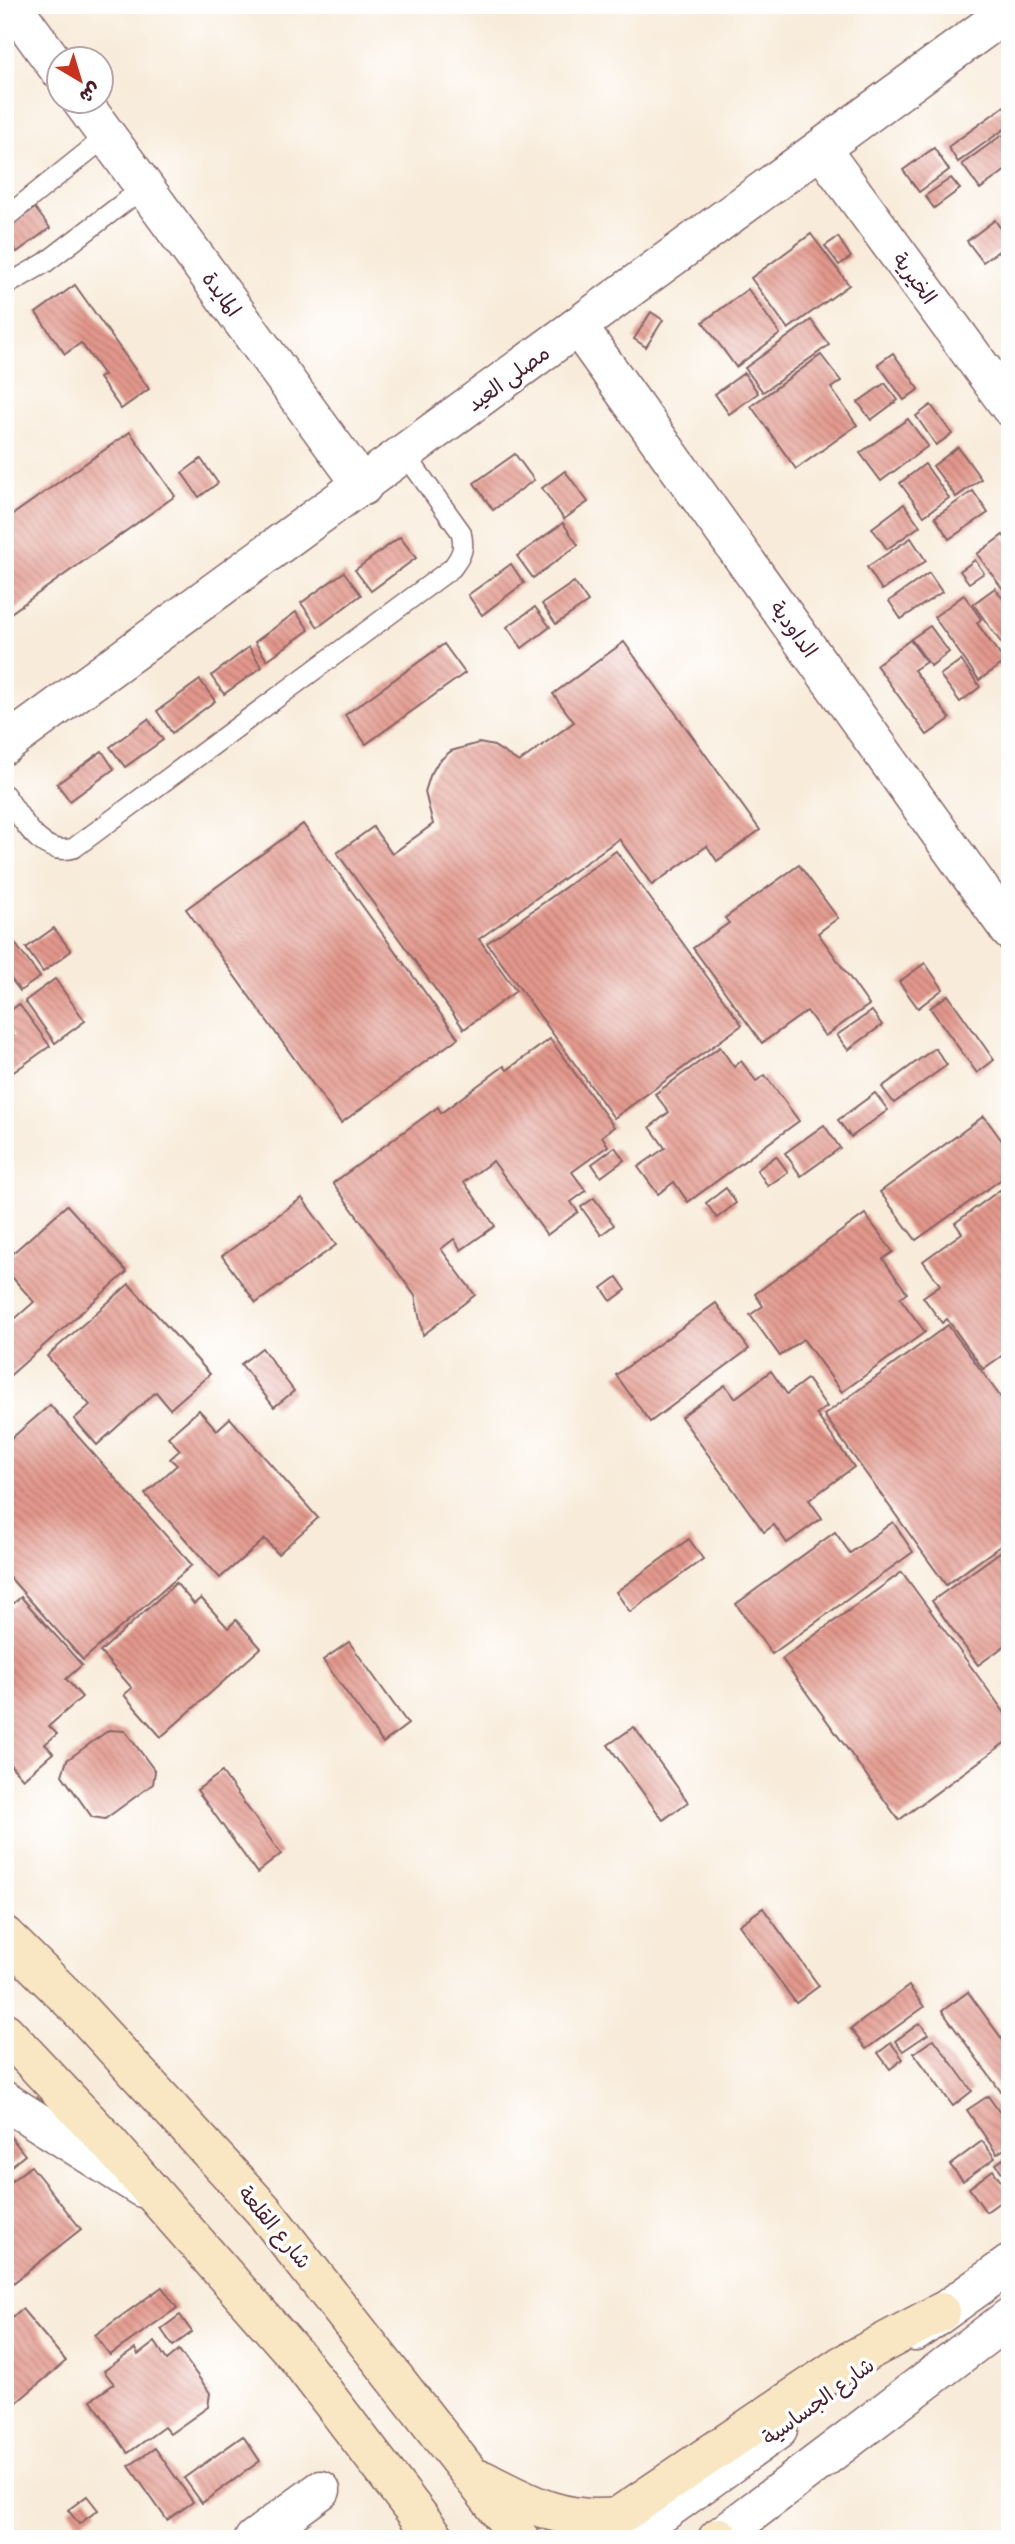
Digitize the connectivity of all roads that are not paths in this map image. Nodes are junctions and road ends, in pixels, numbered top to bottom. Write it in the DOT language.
graph roads {
  1 [pos="12,5"];
  2 [pos="1010,10"];
  3 [pos="46,52"];
  4 [pos="92,116"];
  5 [pos="107,136"];
  6 [pos="821,149"];
  7 [pos="145,187"];
  8 [pos="5,218"];
  9 [pos="5,286"];
  10 [pos="578,327"];
  11 [pos="1010,407"];
  12 [pos="405,454"];
  13 [pos="363,486"];
  14 [pos="5,745"];
  15 [pos="5,795"];
  16 [pos="1010,931"];
  17 [pos="5,1936"];
  18 [pos="5,2032"];
  19 [pos="5,2101"];
  20 [pos="157,2197"];
  21 [pos="1010,2263"];
  22 [pos="941,2312"];
  23 [pos="1010,2317"];
  24 [pos="475,2477"];
  25 [pos="321,2490"];
  26 [pos="718,2538"];
  27 [pos="254,2539"];
  28 [pos="436,2539"];
  29 [pos="521,2539"];
  30 [pos="626,2539"];
  1 -- 3 [label="street"];
  2 -- 6 [label="street, مصلى العيد"];
  4 -- 5 [label="street, المايدة"];
  5 -- 7 [label="street, المايدة"];
  5 -- 8 [label="lane"];
  6 -- 10 [label="street, مصلى العيد"];
  6 -- 11 [label="street, الخيرية"];
  7 -- 9 [label="lane"];
  7 -- 13 [label="street, المايدة"];
  10 -- 12 [label="street, مصلى العيد"];
  10 -- 16 [label="street, الداودية"];
  12 -- 13 [label="street, مصلى العيد"];
  12 -- 15 [label="lane"];
  13 -- 14 [label="street, مصلى العيد"];
  17 -- 24 [label="main road, شارع القلعة"];
  18 -- 20 [label="main road"];
  19 -- 20 [label="street"];
  20 -- 28 [label="main road"];
  21 -- 22 [label="street, شارع الجساسية"];
  22 -- 24 [label="main road"];
  22 -- 30 [label="street, شارع الجساسية"];
  23 -- 26 [label="street"];
  24 -- 29 [label="main road, شارع القلعة"];
  25 -- 27 [label="street"];
}
